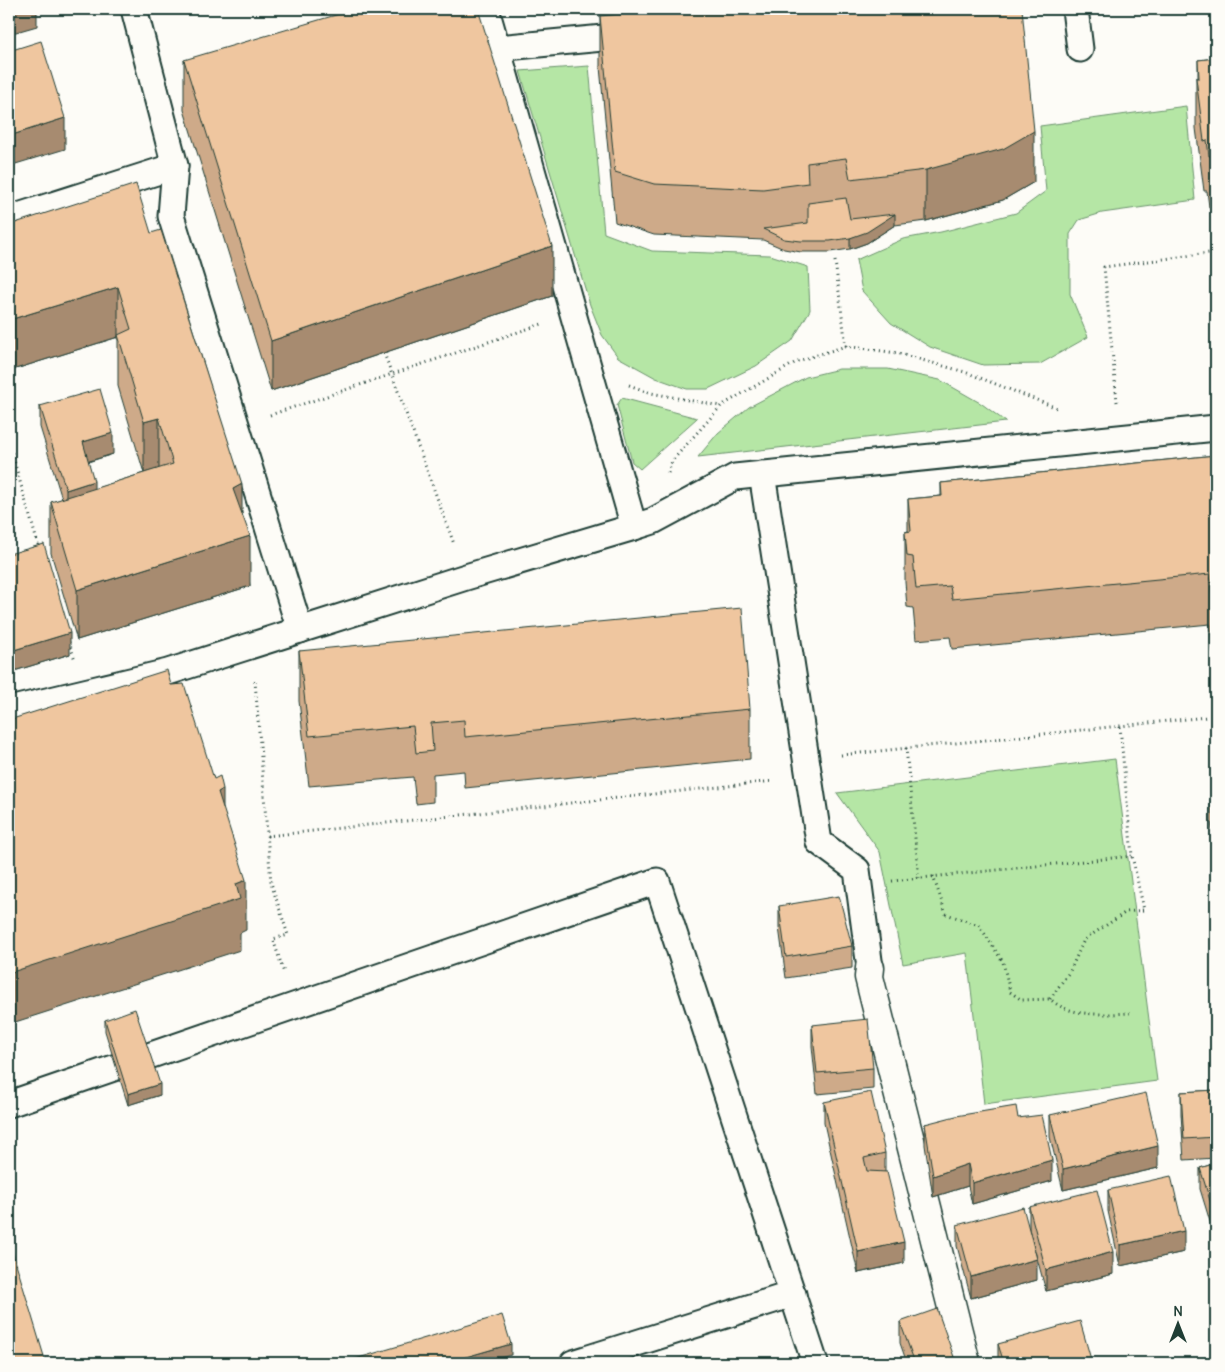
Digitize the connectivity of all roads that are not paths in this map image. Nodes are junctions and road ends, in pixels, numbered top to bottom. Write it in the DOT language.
graph roads {
  1 [pos="134,9"];
  2 [pos="486,9"];
  3 [pos="1075,9"];
  4 [pos="653,33"];
  5 [pos="497,48"];
  6 [pos="1080,50"];
  7 [pos="175,166"];
  8 [pos="9,219"];
  9 [pos="1216,428"];
  10 [pos="762,474"];
  11 [pos="643,524"];
  12 [pos="300,630"];
  13 [pos="9,710"];
  14 [pos="870,968"];
  15 [pos="9,1104"];
  16 [pos="792,1294"];
  17 [pos="573,1363"];
  18 [pos="815,1363"];
  19 [pos="966,1363"];
  1 -- 7 [label="lane"];
  2 -- 5 [label="lane"];
  3 -- 6 [label="lane"];
  4 -- 5 [label="lane"];
  5 -- 11 [label="lane"];
  7 -- 8 [label="lane"];
  7 -- 12 [label="lane"];
  9 -- 10 [label="lane"];
  10 -- 11 [label="lane"];
  10 -- 14 [label="lane"];
  11 -- 12 [label="lane"];
  12 -- 13 [label="lane"];
  14 -- 19 [label="street"];
  15 -- 16 [label="lane"];
  16 -- 17 [label="lane"];
  16 -- 18 [label="lane"];
}
